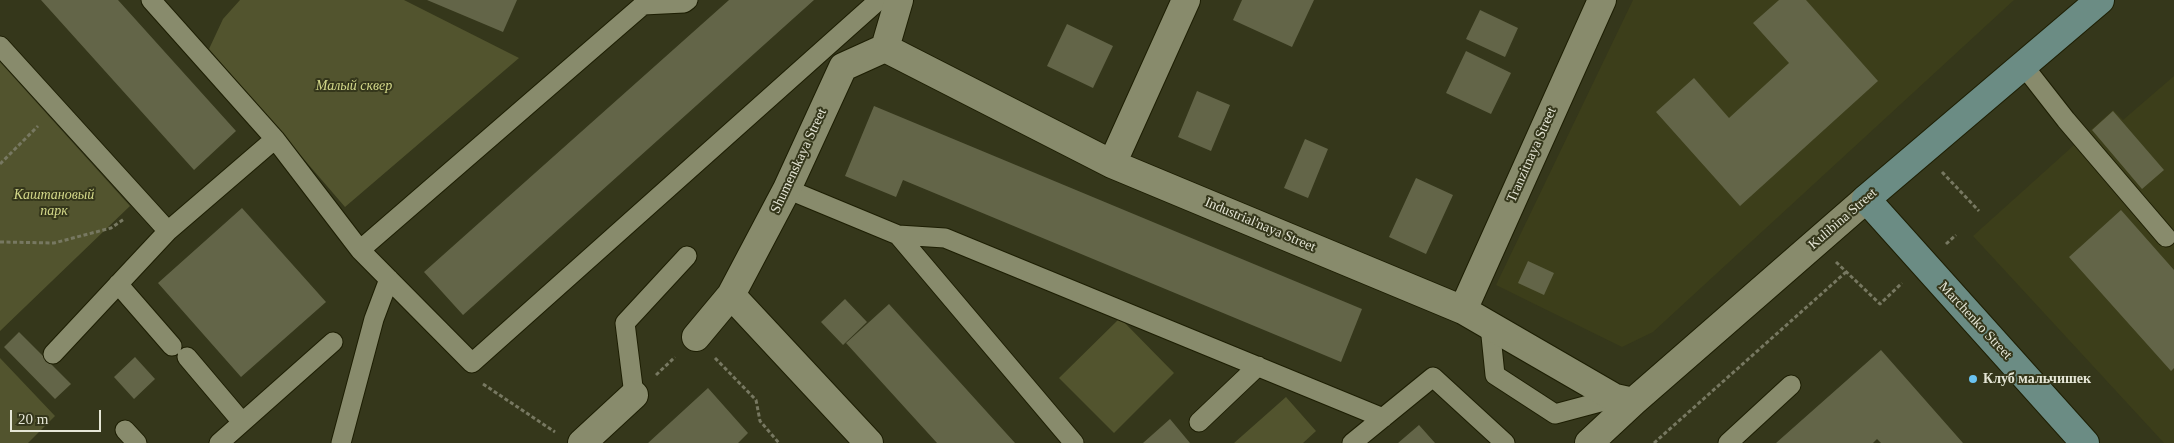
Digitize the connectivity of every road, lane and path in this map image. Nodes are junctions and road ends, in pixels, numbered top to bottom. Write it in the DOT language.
graph roads {
  1 [pos="151,0"];
  2 [pos="688,0"];
  3 [pos="879,0"];
  4 [pos="899,0"];
  5 [pos="1186,0"];
  6 [pos="1602,0"];
  7 [pos="2100,0"];
  8 [pos="641,2"];
  9 [pos="0,46"];
  10 [pos="885,48"];
  11 [pos="2023,65"];
  12 [pos="57,108"];
  13 [pos="275,138"];
  14 [pos="0,164"];
  15 [pos="1112,164"];
  16 [pos="787,188"];
  17 [pos="1866,199"];
  18 [pos="145,205"];
  19 [pos="168,231"];
  20 [pos="898,236"];
  21 [pos="1956,236"];
  22 [pos="2171,238"];
  23 [pos="0,242"];
  24 [pos="1816,242"];
  25 [pos="360,250"];
  26 [pos="687,256"];
  27 [pos="1923,264"];
  28 [pos="1846,272"];
  29 [pos="389,279"];
  30 [pos="118,284"];
  31 [pos="731,295"];
  32 [pos="1463,310"];
  33 [pos="1490,326"];
  34 [pos="696,338"];
  35 [pos="333,342"];
  36 [pos="53,354"];
  37 [pos="472,363"];
  38 [pos="1258,366"];
  39 [pos="1791,385"];
  40 [pos="634,395"];
  41 [pos="1624,400"];
  42 [pos="1384,418"];
  43 [pos="242,422"];
  44 [pos="1199,422"];
  45 [pos="556,432"];
  46 [pos="219,443"];
  47 [pos="341,443"];
  48 [pos="582,443"];
  49 [pos="780,443"];
  50 [pos="869,443"];
  51 [pos="1074,443"];
  52 [pos="1352,443"];
  53 [pos="1505,443"];
  54 [pos="1589,443"];
  55 [pos="1654,443"];
  56 [pos="1728,443"];
  57 [pos="2085,443"];
  1 -- 13 [label="lane"];
  2 -- 8 [label="lane"];
  3 -- 37 [label="lane"];
  4 -- 10 [label="street"];
  5 -- 15 [label="street"];
  6 -- 32 [label="street, Tranzitnaya Street"];
  7 -- 11 [label="street, Kulibina Street"];
  8 -- 25 [label="lane"];
  9 -- 12 [label="lane"];
  10 -- 15 [label="street, Industrial'naya Street"];
  10 -- 16 [label="street, Shumenskaya Street"];
  11 -- 17 [label="street, Kulibina Street"];
  11 -- 22 [label="lane"];
  12 -- 14 [label="path"];
  12 -- 18 [label="lane"];
  13 -- 19 [label="lane"];
  13 -- 25 [label="lane"];
  15 -- 32 [label="street, Industrial'naya Street"];
  16 -- 20 [label="lane"];
  16 -- 31 [label="street, Shumenskaya Street"];
  17 -- 24 [label="street, Kulibina Street"];
  17 -- 27 [label="street, Marchenko Street"];
  18 -- 19 [label="lane"];
  18 -- 23 [label="path"];
  19 -- 30 [label="lane"];
  20 -- 38 [label="lane"];
  20 -- 51 [label="lane"];
  21 -- 27 [label="path"];
  24 -- 28 [label="path"];
  24 -- 41 [label="street, Kulibina Street"];
  25 -- 29 [label="lane"];
  26 -- 40 [label="lane"];
  27 -- 28 [label="path"];
  27 -- 57 [label="street, Marchenko Street"];
  28 -- 55 [label="path"];
  29 -- 37 [label="lane"];
  29 -- 47 [label="lane"];
  30 -- 36 [label="lane"];
  30 -- 43 [label="lane"];
  31 -- 34 [label="street, Shumenskaya Street"];
  31 -- 50 [label="street"];
  32 -- 33 [label="street, Industrial'naya Street"];
  33 -- 41 [label="street, Industrial'naya Street"];
  33 -- 41 [label="lane"];
  34 -- 40 [label="path"];
  34 -- 49 [label="path"];
  35 -- 43 [label="lane"];
  37 -- 45 [label="path"];
  38 -- 42 [label="lane"];
  38 -- 44 [label="lane"];
  39 -- 56 [label="lane"];
  40 -- 48 [label="street"];
  41 -- 54 [label="street, Kulibina Street"];
  42 -- 52 [label="lane"];
  42 -- 53 [label="lane"];
  43 -- 46 [label="lane"];
}
